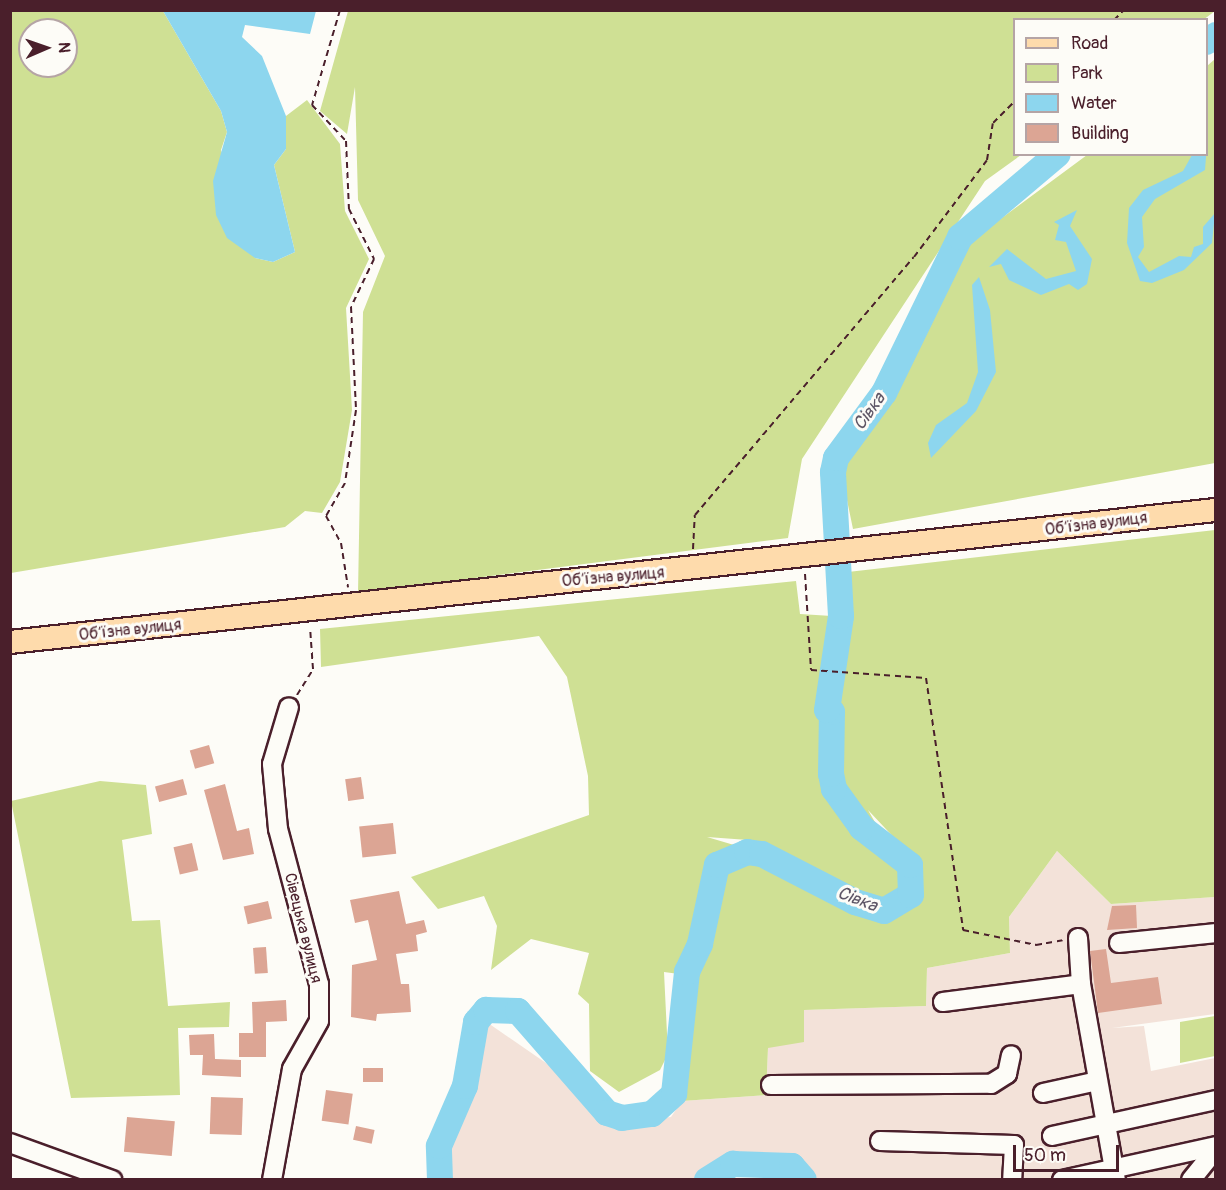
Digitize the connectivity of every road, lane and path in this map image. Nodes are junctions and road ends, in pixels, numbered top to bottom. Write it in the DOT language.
graph roads {
  1 [pos="340,10"];
  2 [pos="1013,103"];
  3 [pos="1215,510"];
  4 [pos="805,558"];
  5 [pos="691,570"];
  6 [pos="352,607"];
  7 [pos="308,612"];
  8 [pos="10,642"];
  9 [pos="290,707"];
  10 [pos="1215,933"];
  11 [pos="1078,938"];
  12 [pos="1119,944"];
  13 [pos="1081,984"];
  14 [pos="943,1002"];
  15 [pos="1011,1055"];
  16 [pos="1098,1081"];
  17 [pos="771,1085"];
  18 [pos="1043,1093"];
  19 [pos="1215,1100"];
  20 [pos="1106,1123"];
  21 [pos="1052,1136"];
  22 [pos="880,1141"];
  23 [pos="10,1143"];
  24 [pos="1215,1147"];
  25 [pos="1115,1173"];
  26 [pos="112,1179"];
  27 [pos="272,1179"];
  28 [pos="1012,1179"];
  29 [pos="1062,1179"];
  30 [pos="1191,1179"];
  1 -- 6 [label="path"];
  2 -- 5 [label="path"];
  3 -- 4 [label="main road, Обʼїзна вулиця"];
  4 -- 5 [label="main road, Обʼїзна вулиця"];
  4 -- 11 [label="path"];
  5 -- 6 [label="main road, Обʼїзна вулиця"];
  6 -- 7 [label="main road, Обʼїзна вулиця"];
  7 -- 8 [label="main road, Обʼїзна вулиця"];
  7 -- 9 [label="path"];
  9 -- 27 [label="street, Сівецька вулиця"];
  10 -- 12 [label="street"];
  11 -- 13 [label="street"];
  13 -- 14 [label="street"];
  13 -- 16 [label="street"];
  15 -- 17 [label="street"];
  16 -- 18 [label="street"];
  16 -- 20 [label="street"];
  19 -- 20 [label="street"];
  20 -- 21 [label="street"];
  20 -- 25 [label="street"];
  22 -- 28 [label="street"];
  23 -- 26 [label="street"];
  24 -- 25 [label="street"];
  24 -- 30 [label="street"];
  25 -- 29 [label="street"];
}
